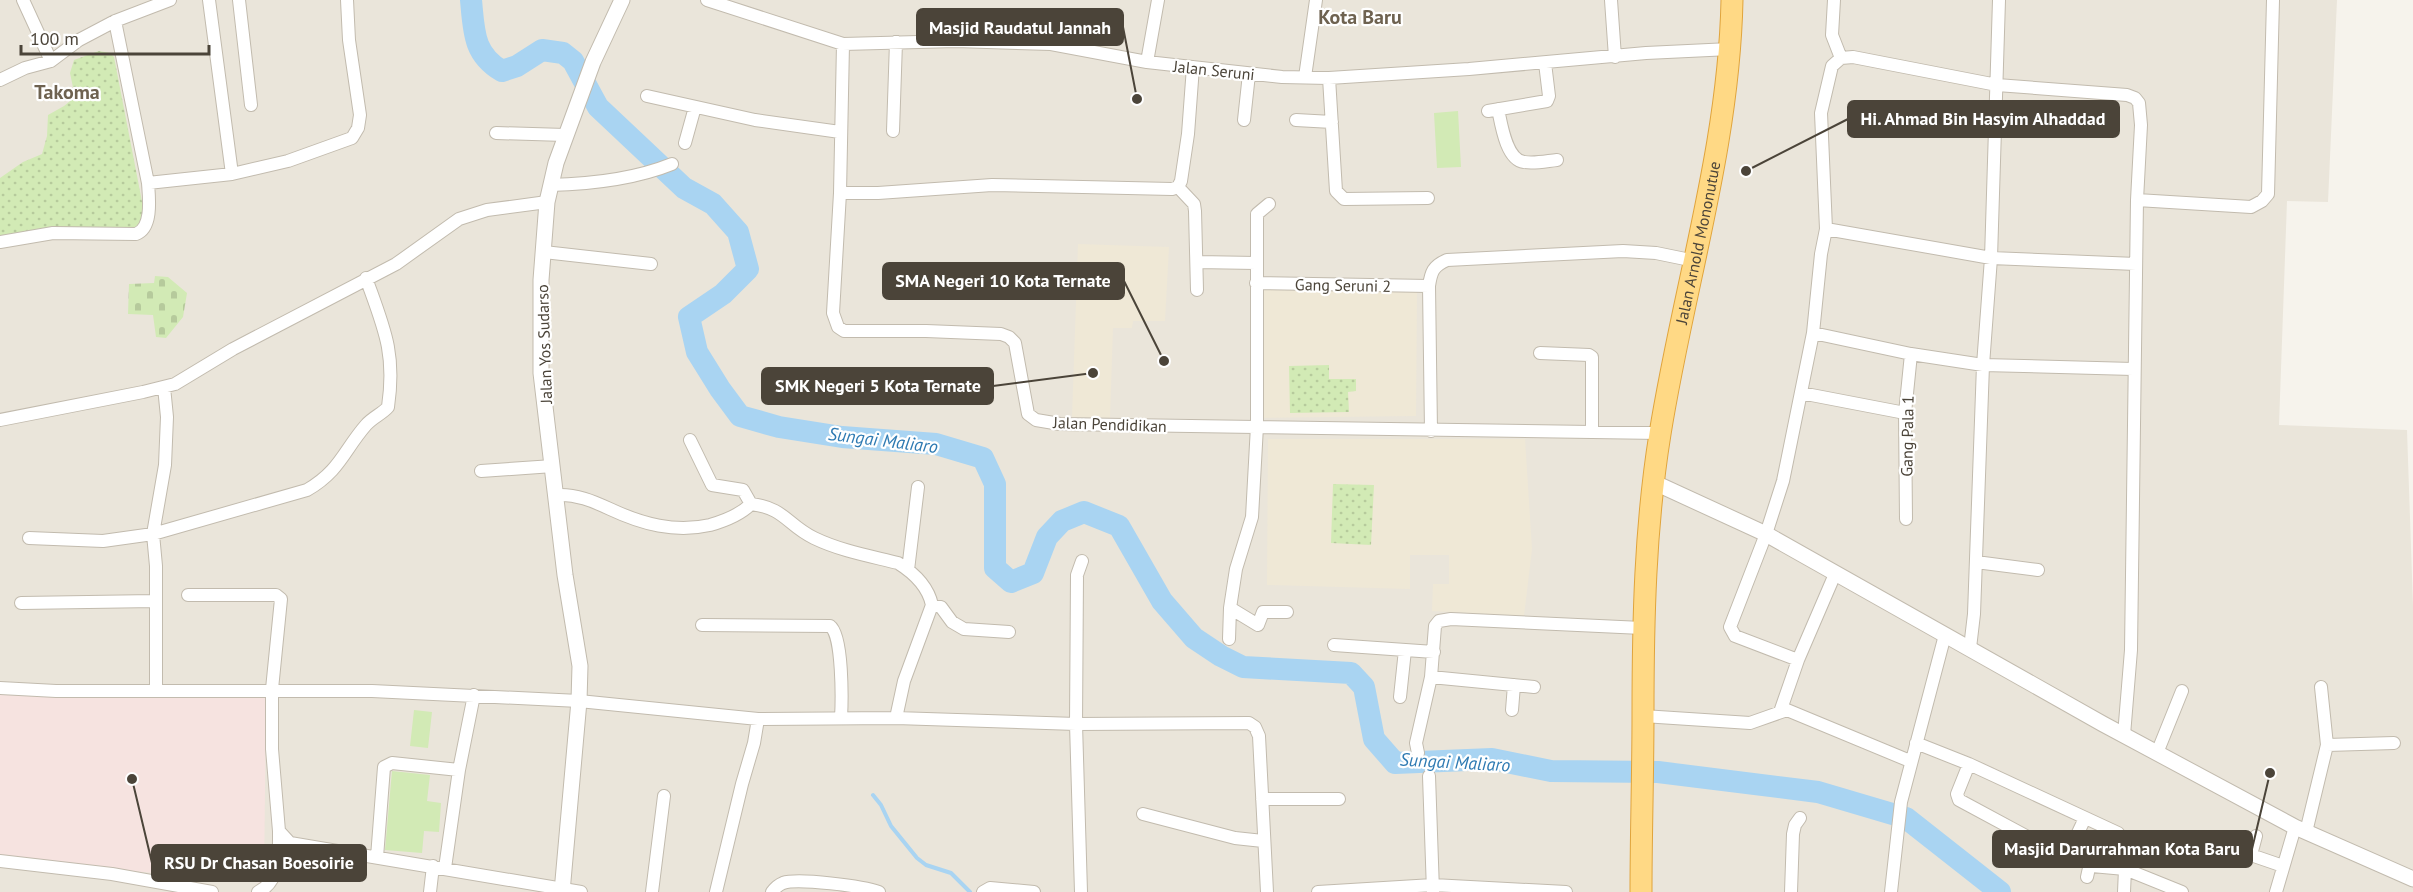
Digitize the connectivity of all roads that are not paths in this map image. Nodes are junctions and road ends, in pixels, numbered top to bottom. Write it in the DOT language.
graph roads {
  1 [pos="23,0"];
  2 [pos="170,0"];
  3 [pos="209,0"];
  4 [pos="239,0"];
  5 [pos="347,0"];
  6 [pos="622,0"];
  7 [pos="707,0"];
  8 [pos="1158,0"];
  9 [pos="1316,0"];
  10 [pos="1611,0"];
  11 [pos="1732,0"];
  12 [pos="1834,0"];
  13 [pos="1999,0"];
  14 [pos="2273,0"];
  15 [pos="146,4"];
  16 [pos="115,21"];
  17 [pos="896,42"];
  18 [pos="843,44"];
  19 [pos="1730,49"];
  20 [pos="1616,57"];
  21 [pos="1841,58"];
  22 [pos="51,61"];
  23 [pos="1147,62"];
  24 [pos="1545,63"];
  25 [pos="1193,67"];
  26 [pos="1249,74"];
  27 [pos="1305,77"];
  28 [pos="1329,78"];
  29 [pos="0,80"];
  30 [pos="1997,85"];
  31 [pos="647,96"];
  32 [pos="251,105"];
  33 [pos="694,107"];
  34 [pos="1245,120"];
  35 [pos="1296,120"];
  36 [pos="1332,122"];
  37 [pos="893,131"];
  38 [pos="840,132"];
  39 [pos="496,133"];
  40 [pos="565,135"];
  41 [pos="685,143"];
  42 [pos="1557,160"];
  43 [pos="672,164"];
  44 [pos="231,174"];
  45 [pos="147,183"];
  46 [pos="550,185"];
  47 [pos="1178,187"];
  48 [pos="840,193"];
  49 [pos="1428,198"];
  50 [pos="2137,200"];
  51 [pos="547,202"];
  52 [pos="1269,204"];
  53 [pos="1826,230"];
  54 [pos="0,242"];
  55 [pos="544,252"];
  56 [pos="1990,258"];
  57 [pos="1695,261"];
  58 [pos="1197,262"];
  59 [pos="1256,263"];
  60 [pos="651,264"];
  61 [pos="2136,264"];
  62 [pos="366,278"];
  63 [pos="1256,283"];
  64 [pos="1429,286"];
  65 [pos="1197,290"];
  66 [pos="1813,333"];
  67 [pos="1540,352"];
  68 [pos="1911,354"];
  69 [pos="1983,365"];
  70 [pos="2133,369"];
  71 [pos="165,387"];
  72 [pos="1801,393"];
  73 [pos="1905,413"];
  74 [pos="0,420"];
  75 [pos="1257,426"];
  76 [pos="1431,431"];
  77 [pos="1592,432"];
  78 [pos="1660,433"];
  79 [pos="690,440"];
  80 [pos="553,466"];
  81 [pos="481,471"];
  82 [pos="1653,482"];
  83 [pos="918,487"];
  84 [pos="557,495"];
  85 [pos="751,504"];
  86 [pos="1906,519"];
  87 [pos="153,534"];
  88 [pos="1766,534"];
  89 [pos="29,538"];
  90 [pos="1082,561"];
  91 [pos="1976,562"];
  92 [pos="908,570"];
  93 [pos="2038,570"];
  94 [pos="1835,574"];
  95 [pos="188,595"];
  96 [pos="155,601"];
  97 [pos="21,603"];
  98 [pos="932,605"];
  99 [pos="1230,608"];
  100 [pos="1287,612"];
  101 [pos="702,625"];
  102 [pos="1642,628"];
  103 [pos="1009,632"];
  104 [pos="1945,635"];
  105 [pos="1229,639"];
  106 [pos="1334,645"];
  107 [pos="1970,648"];
  108 [pos="1405,650"];
  109 [pos="1434,652"];
  110 [pos="1798,660"];
  111 [pos="1431,677"];
  112 [pos="1514,685"];
  113 [pos="1534,687"];
  114 [pos="2321,687"];
  115 [pos="0,688"];
  116 [pos="272,689"];
  117 [pos="156,690"];
  118 [pos="2182,691"];
  119 [pos="474,695"];
  120 [pos="1400,697"];
  121 [pos="579,701"];
  122 [pos="1512,710"];
  123 [pos="1780,712"];
  124 [pos="1643,716"];
  125 [pos="841,718"];
  126 [pos="896,718"];
  127 [pos="758,719"];
  128 [pos="1076,724"];
  129 [pos="2124,735"];
  130 [pos="1916,743"];
  131 [pos="2394,743"];
  132 [pos="2327,745"];
  133 [pos="1419,753"];
  134 [pos="2157,753"];
  135 [pos="1910,761"];
  136 [pos="1969,764"];
  137 [pos="459,770"];
  138 [pos="1429,776"];
  139 [pos="664,796"];
  140 [pos="1262,799"];
  141 [pos="1340,799"];
  142 [pos="1143,814"];
  143 [pos="1800,818"];
  144 [pos="2085,818"];
  145 [pos="2300,830"];
  146 [pos="279,831"];
  147 [pos="2256,836"];
  148 [pos="1263,841"];
  149 [pos="377,857"];
  150 [pos="0,861"];
  151 [pos="439,867"];
  152 [pos="2283,867"];
  153 [pos="2125,869"];
  154 [pos="2087,877"];
  155 [pos="2413,879"];
  156 [pos="1433,888"];
  157 [pos="563,891"];
  158 [pos="983,891"];
  159 [pos="212,892"];
  160 [pos="258,892"];
  161 [pos="430,892"];
  162 [pos="581,892"];
  163 [pos="652,892"];
  164 [pos="716,892"];
  165 [pos="772,892"];
  166 [pos="879,892"];
  167 [pos="1034,892"];
  168 [pos="1081,892"];
  169 [pos="1267,892"];
  170 [pos="1318,892"];
  171 [pos="1566,892"];
  172 [pos="1641,892"];
  173 [pos="1791,892"];
  174 [pos="1891,892"];
  175 [pos="2124,892"];
  176 [pos="2182,892"];
  177 [pos="2276,892"];
  1 -- 22 [label="street"];
  2 -- 15 [label="street"];
  3 -- 44 [label="street"];
  4 -- 32 [label="street"];
  5 -- 44 [label="street"];
  6 -- 40 [label="street, Jalan Yos Sudarso"];
  7 -- 18 [label="street, Jalan Seruni"];
  8 -- 23 [label="street"];
  9 -- 27 [label="street"];
  10 -- 20 [label="street"];
  11 -- 19 [label="highway, Jalan Arnold Mononutue"];
  12 -- 21 [label="street"];
  13 -- 30 [label="street"];
  14 -- 50 [label="street"];
  15 -- 16 [label="street"];
  16 -- 22 [label="street"];
  16 -- 45 [label="street"];
  17 -- 18 [label="street, Jalan Seruni"];
  17 -- 23 [label="street, Jalan Seruni"];
  17 -- 37 [label="street"];
  18 -- 38 [label="street, Jalan Pendidikan"];
  19 -- 20 [label="street, Jalan Seruni"];
  19 -- 57 [label="highway, Jalan Arnold Mononutue"];
  20 -- 24 [label="street, Jalan Seruni"];
  21 -- 30 [label="street"];
  21 -- 53 [label="street"];
  22 -- 29 [label="street"];
  23 -- 25 [label="street, Jalan Seruni"];
  24 -- 28 [label="street, Jalan Seruni"];
  24 -- 42 [label="street"];
  25 -- 26 [label="street, Jalan Seruni"];
  25 -- 47 [label="street"];
  26 -- 27 [label="street, Jalan Seruni"];
  26 -- 34 [label="street"];
  27 -- 28 [label="street, Jalan Seruni"];
  28 -- 36 [label="street"];
  30 -- 50 [label="street"];
  30 -- 56 [label="street"];
  31 -- 33 [label="street"];
  33 -- 38 [label="street"];
  33 -- 41 [label="street"];
  35 -- 36 [label="street"];
  36 -- 49 [label="street"];
  38 -- 48 [label="street, Jalan Pendidikan"];
  39 -- 40 [label="street"];
  40 -- 46 [label="street, Jalan Yos Sudarso"];
  43 -- 46 [label="street"];
  44 -- 45 [label="street"];
  45 -- 54 [label="street"];
  46 -- 51 [label="street, Jalan Yos Sudarso"];
  47 -- 48 [label="street"];
  47 -- 58 [label="street"];
  48 -- 75 [label="street, Jalan Pendidikan"];
  50 -- 61 [label="street"];
  51 -- 55 [label="street, Jalan Yos Sudarso"];
  51 -- 62 [label="street"];
  52 -- 59 [label="street"];
  53 -- 56 [label="street"];
  53 -- 66 [label="street"];
  55 -- 60 [label="street"];
  55 -- 80 [label="street, Jalan Yos Sudarso"];
  56 -- 61 [label="street"];
  56 -- 69 [label="street"];
  57 -- 64 [label="street"];
  57 -- 78 [label="highway, Jalan Arnold Mononutue"];
  58 -- 59 [label="street"];
  58 -- 65 [label="street"];
  59 -- 63 [label="street"];
  61 -- 70 [label="street"];
  62 -- 71 [label="street"];
  62 -- 87 [label="street"];
  63 -- 64 [label="street, Gang Seruni 2"];
  63 -- 75 [label="street"];
  64 -- 76 [label="street"];
  66 -- 68 [label="street"];
  66 -- 72 [label="street"];
  67 -- 77 [label="street"];
  68 -- 69 [label="street"];
  68 -- 73 [label="street, Gang Pala 1"];
  69 -- 70 [label="street"];
  69 -- 91 [label="street"];
  70 -- 129 [label="street"];
  71 -- 74 [label="street"];
  71 -- 87 [label="street"];
  72 -- 73 [label="street"];
  72 -- 88 [label="street"];
  73 -- 86 [label="street, Gang Pala 1"];
  75 -- 76 [label="street, Jalan Pendidikan"];
  75 -- 99 [label="street"];
  76 -- 77 [label="street, Jalan Pendidikan"];
  77 -- 78 [label="street, Jalan Pendidikan"];
  78 -- 82 [label="highway, Jalan Arnold Mononutue"];
  79 -- 85 [label="street"];
  80 -- 81 [label="street"];
  80 -- 84 [label="street, Jalan Yos Sudarso"];
  82 -- 88 [label="street"];
  82 -- 102 [label="highway, Jalan Arnold Mononutue"];
  83 -- 92 [label="street"];
  84 -- 85 [label="street"];
  84 -- 121 [label="street, Jalan Yos Sudarso"];
  85 -- 92 [label="street"];
  87 -- 89 [label="street"];
  87 -- 96 [label="street"];
  88 -- 94 [label="street"];
  88 -- 110 [label="street"];
  90 -- 128 [label="street"];
  91 -- 93 [label="street"];
  91 -- 107 [label="street"];
  92 -- 98 [label="street"];
  94 -- 104 [label="street"];
  94 -- 110 [label="street"];
  95 -- 116 [label="street"];
  96 -- 97 [label="street"];
  96 -- 117 [label="street"];
  98 -- 103 [label="street"];
  98 -- 126 [label="street"];
  99 -- 100 [label="street"];
  99 -- 105 [label="street"];
  101 -- 125 [label="street"];
  102 -- 109 [label="street"];
  102 -- 124 [label="highway, Jalan Arnold Mononutue"];
  104 -- 107 [label="street"];
  104 -- 130 [label="street"];
  106 -- 108 [label="street"];
  107 -- 129 [label="street"];
  108 -- 109 [label="street"];
  108 -- 120 [label="street"];
  109 -- 111 [label="street"];
  110 -- 123 [label="street"];
  111 -- 112 [label="street"];
  111 -- 133 [label="street"];
  112 -- 113 [label="street"];
  112 -- 122 [label="street"];
  114 -- 132 [label="street"];
  115 -- 117 [label="street"];
  116 -- 117 [label="street"];
  116 -- 119 [label="street"];
  116 -- 146 [label="street"];
  118 -- 134 [label="street"];
  119 -- 121 [label="street"];
  119 -- 137 [label="street"];
  121 -- 127 [label="street"];
  121 -- 157 [label="street, Jalan Yos Sudarso"];
  123 -- 124 [label="street"];
  123 -- 135 [label="street"];
  124 -- 172 [label="highway, Jalan Arnold Mononutue"];
  125 -- 126 [label="street"];
  125 -- 127 [label="street"];
  126 -- 128 [label="street"];
  127 -- 164 [label="street"];
  128 -- 140 [label="street"];
  128 -- 168 [label="street"];
  129 -- 134 [label="street"];
  130 -- 135 [label="street"];
  130 -- 136 [label="street"];
  131 -- 132 [label="street"];
  132 -- 145 [label="street"];
  134 -- 145 [label="street"];
  135 -- 174 [label="street"];
  136 -- 144 [label="street"];
  136 -- 144 [label="street"];
  137 -- 149 [label="street"];
  137 -- 151 [label="street"];
  138 -- 156 [label="street"];
  139 -- 163 [label="street"];
  140 -- 141 [label="street"];
  140 -- 148 [label="street"];
  142 -- 148 [label="street"];
  143 -- 173 [label="street"];
  144 -- 153 [label="street"];
  145 -- 152 [label="street"];
  145 -- 155 [label="street"];
  146 -- 149 [label="street"];
  146 -- 160 [label="street"];
  147 -- 152 [label="street"];
  148 -- 169 [label="street"];
  149 -- 151 [label="street"];
  150 -- 159 [label="street"];
  151 -- 157 [label="street"];
  151 -- 161 [label="street"];
  152 -- 177 [label="street"];
  153 -- 154 [label="street"];
  153 -- 175 [label="street"];
  153 -- 176 [label="street"];
  156 -- 170 [label="street"];
  156 -- 171 [label="street"];
  157 -- 162 [label="street"];
  158 -- 167 [label="street"];
  165 -- 166 [label="street"];
}
